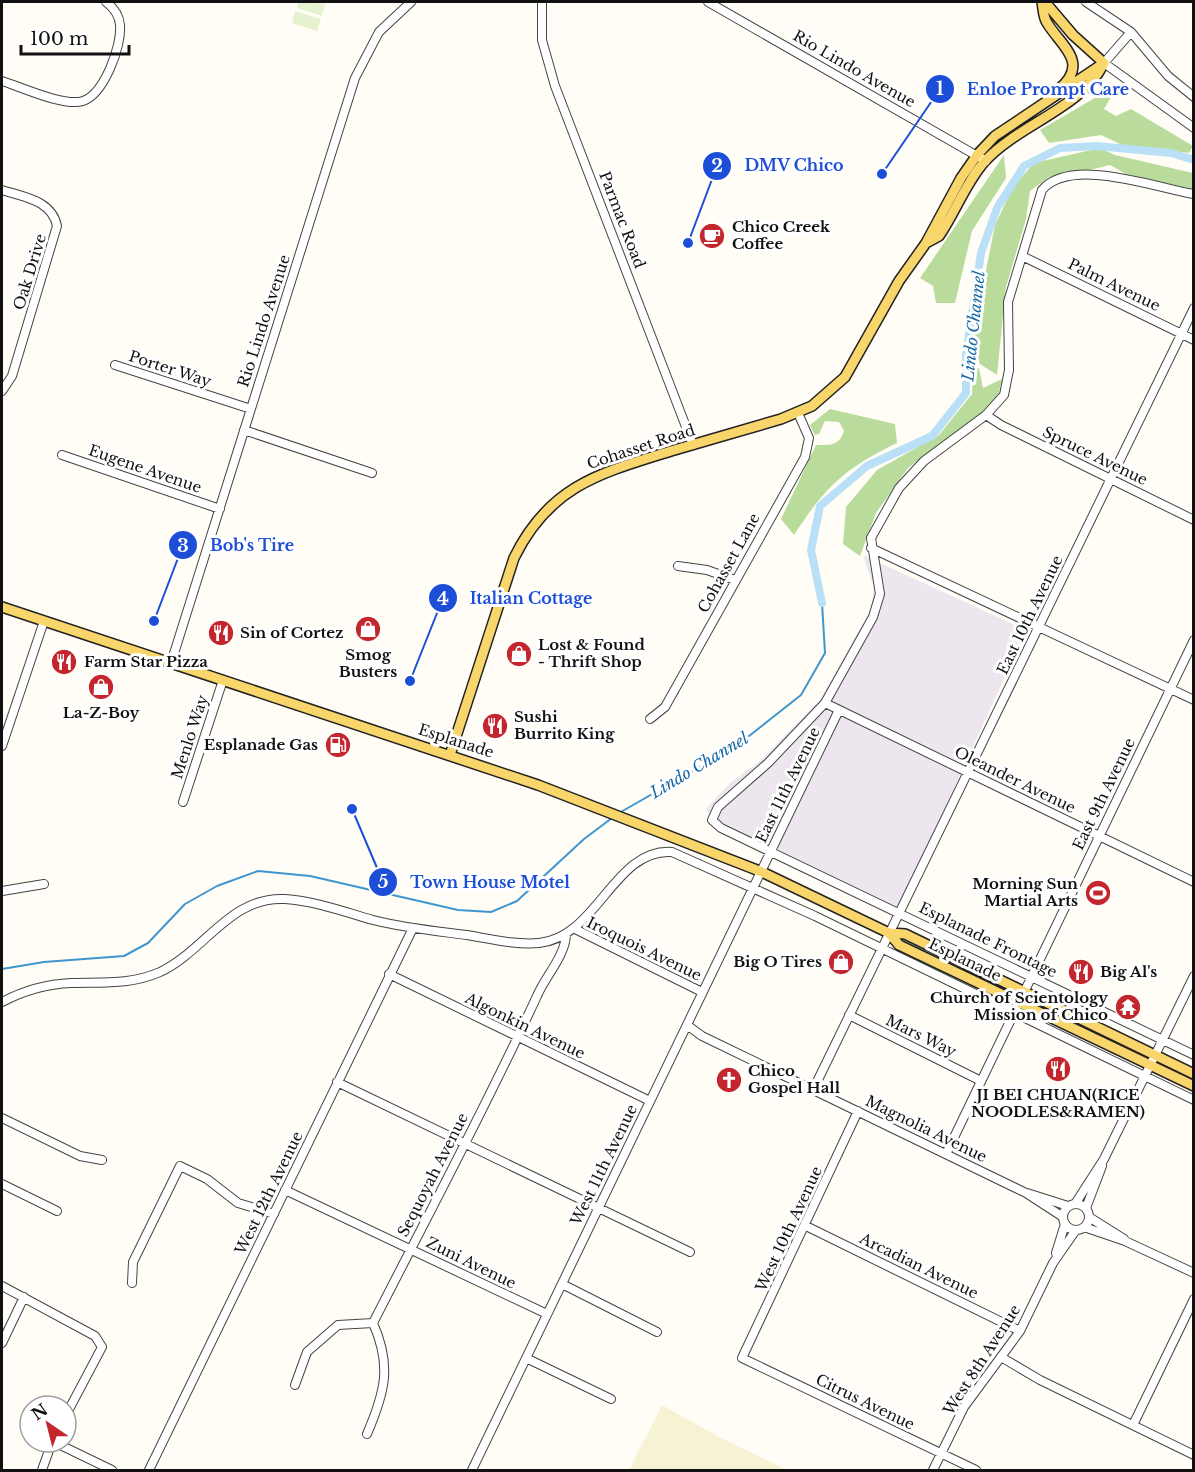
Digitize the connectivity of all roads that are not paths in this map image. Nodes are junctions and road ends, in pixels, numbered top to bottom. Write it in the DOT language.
graph roads {
  1 [pos="106,2"];
  2 [pos="411,2"];
  3 [pos="542,2"];
  4 [pos="708,2"];
  5 [pos="1043,2"];
  6 [pos="1086,2"];
  7 [pos="1131,32"];
  8 [pos="1104,63"];
  9 [pos="2,81"];
  10 [pos="1194,97"];
  11 [pos="1040,107"];
  12 [pos="1194,128"];
  13 [pos="977,155"];
  14 [pos="986,160"];
  15 [pos="2,190"];
  16 [pos="1194,194"];
  17 [pos="926,243"];
  18 [pos="1022,256"];
  19 [pos="1194,308"];
  20 [pos="1181,334"];
  21 [pos="1194,340"];
  22 [pos="115,365"];
  23 [pos="2,391"];
  24 [pos="251,409"];
  25 [pos="798,413"];
  26 [pos="986,415"];
  27 [pos="244,430"];
  28 [pos="693,445"];
  29 [pos="62,455"];
  30 [pos="372,473"];
  31 [pos="1111,479"];
  32 [pos="220,509"];
  33 [pos="1194,520"];
  34 [pos="871,548"];
  35 [pos="678,566"];
  36 [pos="735,580"];
  37 [pos="2,608"];
  38 [pos="44,621"];
  39 [pos="1039,626"];
  40 [pos="1194,640"];
  41 [pos="171,663"];
  42 [pos="223,680"];
  43 [pos="1170,689"];
  44 [pos="1194,700"];
  45 [pos="825,703"];
  46 [pos="839,710"];
  47 [pos="650,719"];
  48 [pos="2,746"];
  49 [pos="450,754"];
  50 [pos="968,773"];
  51 [pos="183,802"];
  52 [pos="1099,836"];
  53 [pos="771,851"];
  54 [pos="762,872"];
  55 [pos="1194,882"];
  56 [pos="44,884"];
  57 [pos="753,888"];
  58 [pos="2,891"];
  59 [pos="900,912"];
  60 [pos="413,928"];
  61 [pos="575,929"];
  62 [pos="889,933"];
  63 [pos="566,935"];
  64 [pos="881,950"];
  65 [pos="389,974"];
  66 [pos="1032,975"];
  67 [pos="1194,976"];
  68 [pos="702,992"];
  69 [pos="1023,992"];
  70 [pos="2,1002"];
  71 [pos="1018,1002"];
  72 [pos="1013,1013"];
  73 [pos="849,1015"];
  74 [pos="687,1025"];
  75 [pos="518,1037"];
  76 [pos="1163,1040"];
  77 [pos="1194,1055"];
  78 [pos="1152,1060"];
  79 [pos="1194,1074"];
  80 [pos="1144,1077"];
  81 [pos="981,1081"];
  82 [pos="337,1082"];
  83 [pos="1194,1086"];
  84 [pos="813,1090"];
  85 [pos="1194,1100"];
  86 [pos="650,1101"];
  87 [pos="858,1111"];
  88 [pos="2,1119"];
  89 [pos="465,1142"];
  90 [pos="946,1154"];
  91 [pos="1104,1159"];
  92 [pos="102,1160"];
  93 [pos="2,1184"];
  94 [pos="285,1190"];
  95 [pos="1026,1193"];
  96 [pos="1071,1205"];
  97 [pos="598,1208"];
  98 [pos="57,1211"];
  99 [pos="1088,1212"];
  100 [pos="274,1214"];
  101 [pos="1064,1220"];
  102 [pos="806,1226"];
  103 [pos="1080,1228"];
  104 [pos="1125,1240"];
  105 [pos="411,1248"];
  106 [pos="690,1252"];
  107 [pos="1053,1263"];
  108 [pos="1194,1274"];
  109 [pos="132,1283"];
  110 [pos="562,1284"];
  111 [pos="2,1286"];
  112 [pos="24,1297"];
  113 [pos="1194,1299"];
  114 [pos="547,1314"];
  115 [pos="373,1323"];
  116 [pos="1020,1331"];
  117 [pos="657,1332"];
  118 [pos="2,1343"];
  119 [pos="1001,1357"];
  120 [pos="526,1358"];
  121 [pos="742,1358"];
  122 [pos="295,1386"];
  123 [pos="77,1394"];
  124 [pos="611,1399"];
  125 [pos="1133,1425"];
  126 [pos="367,1434"];
  127 [pos="48,1454"];
  128 [pos="78,1454"];
  129 [pos="941,1454"];
  130 [pos="1194,1455"];
  131 [pos="42,1470"];
  132 [pos="112,1470"];
  133 [pos="149,1470"];
  134 [pos="472,1470"];
  135 [pos="933,1470"];
  136 [pos="976,1470"];
  1 -- 9 [label="street"];
  2 -- 24 [label="street, Rio Lindo Avenue"];
  3 -- 28 [label="street, Parmac Road"];
  4 -- 13 [label="street, Rio Lindo Avenue"];
  5 -- 8 [label="main road"];
  5 -- 11 [label="main road"];
  6 -- 7 [label="street"];
  7 -- 8 [label="street"];
  7 -- 10 [label="street"];
  8 -- 11 [label="main road, Cohasset Road"];
  8 -- 12 [label="street"];
  8 -- 14 [label="main road, Cohasset Road"];
  11 -- 13 [label="main road, Cohasset Road"];
  13 -- 14 [label="street, Rio Lindo Avenue"];
  13 -- 17 [label="main road, Cohasset Road"];
  14 -- 17 [label="main road, Cohasset Road"];
  15 -- 23 [label="street, Oak Drive"];
  16 -- 18 [label="street"];
  17 -- 25 [label="main road, Cohasset Road"];
  18 -- 20 [label="street, Palm Avenue"];
  18 -- 26 [label="street"];
  19 -- 20 [label="street, East 10th Avenue"];
  20 -- 21 [label="street, Palm Avenue"];
  20 -- 31 [label="street, East 10th Avenue"];
  22 -- 24 [label="street, Porter Way"];
  24 -- 27 [label="street, Rio Lindo Avenue"];
  25 -- 28 [label="main road, Cohasset Road"];
  25 -- 36 [label="street, Cohasset Lane"];
  26 -- 31 [label="street, Spruce Avenue"];
  26 -- 34 [label="street"];
  27 -- 30 [label="street"];
  27 -- 32 [label="street, Rio Lindo Avenue"];
  28 -- 49 [label="main road, Cohasset Road"];
  29 -- 32 [label="street, Eugene Avenue"];
  31 -- 33 [label="street, Spruce Avenue"];
  31 -- 39 [label="street, East 10th Avenue"];
  32 -- 41 [label="street, Rio Lindo Avenue"];
  34 -- 39 [label="street"];
  34 -- 45 [label="street"];
  35 -- 36 [label="street"];
  36 -- 47 [label="street, Cohasset Lane"];
  37 -- 38 [label="main road, Esplanade"];
  38 -- 41 [label="main road, Esplanade"];
  38 -- 48 [label="street"];
  39 -- 43 [label="street"];
  39 -- 50 [label="street, East 10th Avenue"];
  40 -- 43 [label="street, East 9th Avenue"];
  41 -- 42 [label="main road, Esplanade"];
  42 -- 49 [label="main road, Esplanade"];
  42 -- 51 [label="street, Menlo Way"];
  43 -- 44 [label="street"];
  43 -- 52 [label="street, East 9th Avenue"];
  45 -- 46 [label="street, Oleander Avenue"];
  45 -- 53 [label="street, Esplanade Frontage"];
  46 -- 50 [label="street, Oleander Avenue"];
  46 -- 53 [label="street, East 11th Avenue"];
  49 -- 54 [label="main road, Esplanade"];
  50 -- 52 [label="street, Oleander Avenue"];
  50 -- 59 [label="street, East 10th Avenue"];
  52 -- 55 [label="street, Oleander Avenue"];
  52 -- 66 [label="street, East 9th Avenue"];
  53 -- 54 [label="street, East 11th Avenue"];
  53 -- 59 [label="street, Esplanade Frontage"];
  54 -- 57 [label="street, West 11th Avenue"];
  54 -- 62 [label="main road, Esplanade"];
  56 -- 58 [label="street"];
  57 -- 61 [label="street"];
  57 -- 64 [label="street"];
  57 -- 68 [label="street, West 11th Avenue"];
  59 -- 62 [label="street, East 10th Avenue"];
  59 -- 66 [label="street, Esplanade Frontage"];
  60 -- 63 [label="street"];
  60 -- 65 [label="street, West 12th Avenue"];
  60 -- 70 [label="street"];
  61 -- 63 [label="street"];
  61 -- 68 [label="street, Iroquois Avenue"];
  62 -- 64 [label="street"];
  62 -- 69 [label="main road, Esplanade"];
  62 -- 71 [label="main road, Esplanade"];
  63 -- 75 [label="street, Sequoyah Avenue"];
  64 -- 72 [label="street"];
  64 -- 73 [label="street"];
  65 -- 75 [label="street, Algonkin Avenue"];
  65 -- 82 [label="street, West 12th Avenue"];
  66 -- 69 [label="street, East 9th Avenue"];
  66 -- 76 [label="street, Esplanade Frontage"];
  67 -- 76 [label="street"];
  68 -- 74 [label="street, West 11th Avenue"];
  69 -- 71 [label="street, East 9th Avenue"];
  69 -- 78 [label="main road, Esplanade"];
  71 -- 72 [label="street, East 9th Avenue"];
  71 -- 78 [label="main road, Esplanade"];
  72 -- 80 [label="street"];
  72 -- 81 [label="street, East 9th Avenue"];
  73 -- 81 [label="street, Mars Way"];
  73 -- 84 [label="street"];
  74 -- 84 [label="street, Magnolia Avenue"];
  74 -- 86 [label="street, West 11th Avenue"];
  75 -- 86 [label="street, Algonkin Avenue"];
  75 -- 89 [label="street, Sequoyah Avenue"];
  76 -- 77 [label="street, Esplanade Frontage"];
  76 -- 78 [label="street"];
  78 -- 79 [label="main road, Esplanade"];
  78 -- 80 [label="street"];
  78 -- 83 [label="main road, Esplanade"];
  80 -- 85 [label="street"];
  80 -- 91 [label="street"];
  81 -- 90 [label="street, East 9th Avenue"];
  82 -- 89 [label="street"];
  82 -- 94 [label="street, West 12th Avenue"];
  84 -- 87 [label="street, Magnolia Avenue"];
  86 -- 97 [label="street, West 11th Avenue"];
  87 -- 90 [label="street, Magnolia Avenue"];
  87 -- 102 [label="street, West 10th Avenue"];
  88 -- 92 [label="street"];
  89 -- 97 [label="street"];
  89 -- 105 [label="street, Sequoyah Avenue"];
  90 -- 95 [label="street, Magnolia Avenue"];
  91 -- 96 [label="street"];
  91 -- 99 [label="street"];
  93 -- 98 [label="street"];
  94 -- 100 [label="street, West 12th Avenue"];
  94 -- 105 [label="street, Zuni Avenue"];
  95 -- 96 [label="street, Magnolia Avenue"];
  95 -- 101 [label="street, Magnolia Avenue"];
  96 -- 99 [label="street, Magnolia Avenue"];
  96 -- 101 [label="street, West 8th Avenue"];
  97 -- 106 [label="street"];
  97 -- 110 [label="street, West 11th Avenue"];
  99 -- 103 [label="street, West 8th Avenue"];
  99 -- 104 [label="street"];
  100 -- 109 [label="street"];
  100 -- 133 [label="street, West 12th Avenue"];
  101 -- 103 [label="street, Magnolia Avenue"];
  101 -- 107 [label="street, West 8th Avenue"];
  102 -- 116 [label="street, Arcadian Avenue"];
  102 -- 121 [label="street, West 10th Avenue"];
  103 -- 104 [label="street"];
  103 -- 107 [label="street, West 8th Avenue"];
  104 -- 108 [label="street"];
  105 -- 114 [label="street, Zuni Avenue"];
  105 -- 115 [label="street, Sequoyah Avenue"];
  107 -- 116 [label="street, West 8th Avenue"];
  110 -- 114 [label="street, West 11th Avenue"];
  110 -- 117 [label="street"];
  111 -- 112 [label="street"];
  112 -- 118 [label="street"];
  112 -- 123 [label="street"];
  113 -- 125 [label="street"];
  114 -- 120 [label="street, West 11th Avenue"];
  115 -- 122 [label="street"];
  115 -- 126 [label="street"];
  116 -- 119 [label="street, West 8th Avenue"];
  119 -- 125 [label="street"];
  119 -- 129 [label="street, West 8th Avenue"];
  120 -- 124 [label="street"];
  120 -- 134 [label="street, West 11th Avenue"];
  121 -- 129 [label="street, Citrus Avenue"];
  125 -- 130 [label="street"];
  127 -- 131 [label="street"];
  128 -- 132 [label="street"];
  129 -- 135 [label="street, West 8th Avenue"];
  129 -- 136 [label="street, Citrus Avenue"];
}
